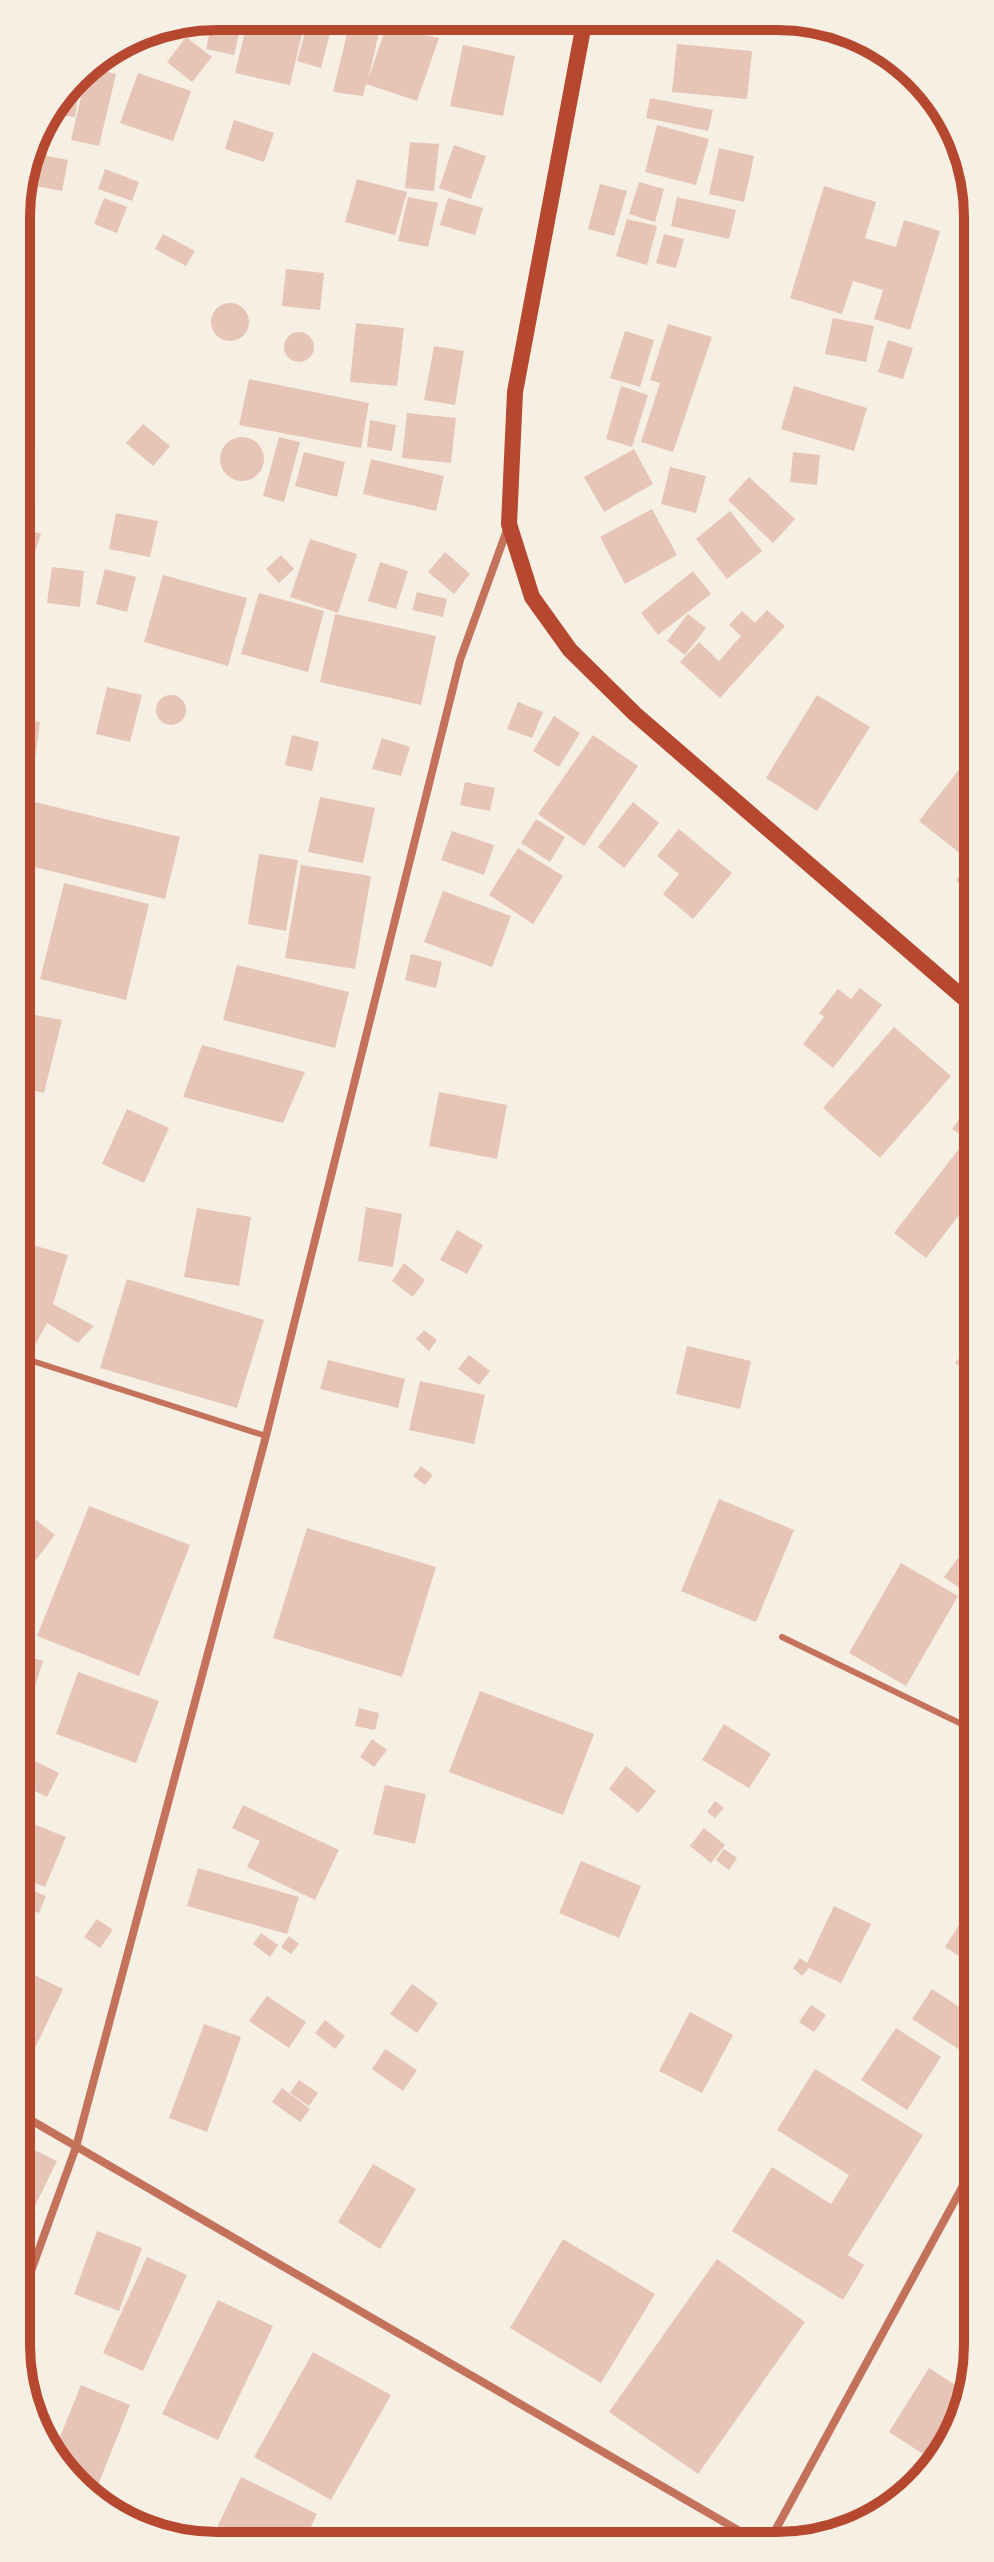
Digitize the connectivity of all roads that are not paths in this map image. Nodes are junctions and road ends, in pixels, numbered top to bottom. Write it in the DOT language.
graph roads {
  1 [pos="583,30"];
  2 [pos="509,524"];
  3 [pos="964,998"];
  4 [pos="30,1360"];
  5 [pos="266,1436"];
  6 [pos="782,1637"];
  7 [pos="964,1725"];
  8 [pos="30,2120"];
  9 [pos="76,2147"];
  10 [pos="964,2184"];
  11 [pos="30,2274"];
  12 [pos="741,2532"];
  13 [pos="774,2532"];
  1 -- 2 [label="main road"];
  2 -- 3 [label="main road"];
  2 -- 5 [label="street"];
  4 -- 5 [label="lane"];
  5 -- 9 [label="street"];
  6 -- 7 [label="lane"];
  8 -- 9 [label="street"];
  9 -- 11 [label="street"];
  9 -- 12 [label="street"];
  10 -- 13 [label="street"];
}
